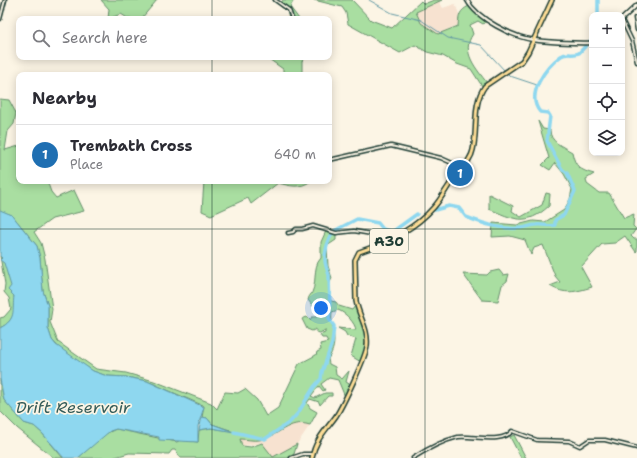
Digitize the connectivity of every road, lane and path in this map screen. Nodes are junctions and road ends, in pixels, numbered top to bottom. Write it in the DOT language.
graph roads {
  1 [pos="5,0"];
  2 [pos="275,0"];
  3 [pos="467,0"];
  4 [pos="552,0"];
  5 [pos="637,5"];
  6 [pos="291,16"];
  7 [pos="625,17"];
  8 [pos="635,18"];
  9 [pos="0,19"];
  10 [pos="625,26"];
  11 [pos="637,30"];
  12 [pos="534,40"];
  13 [pos="589,43"];
  14 [pos="637,62"];
  15 [pos="332,159"];
  16 [pos="463,168"];
  17 [pos="288,233"];
  18 [pos="397,236"];
  19 [pos="637,448"];
  20 [pos="312,456"];
  21 [pos="290,458"];
  22 [pos="414,458"];
  1 -- 9 [label="street"];
  2 -- 6 [label="street"];
  3 -- 12 [label="main road"];
  4 -- 12 [label="main road, A30"];
  5 -- 7 [label="main road"];
  8 -- 11 [label="street"];
  10 -- 14 [label="street"];
  12 -- 13 [label="main road"];
  12 -- 16 [label="main road, A30"];
  15 -- 16 [label="street"];
  16 -- 18 [label="main road, A30"];
  17 -- 18 [label="street"];
  18 -- 20 [label="main road, A30"];
  19 -- 22 [label="street"];
  20 -- 21 [label="street"];
}
